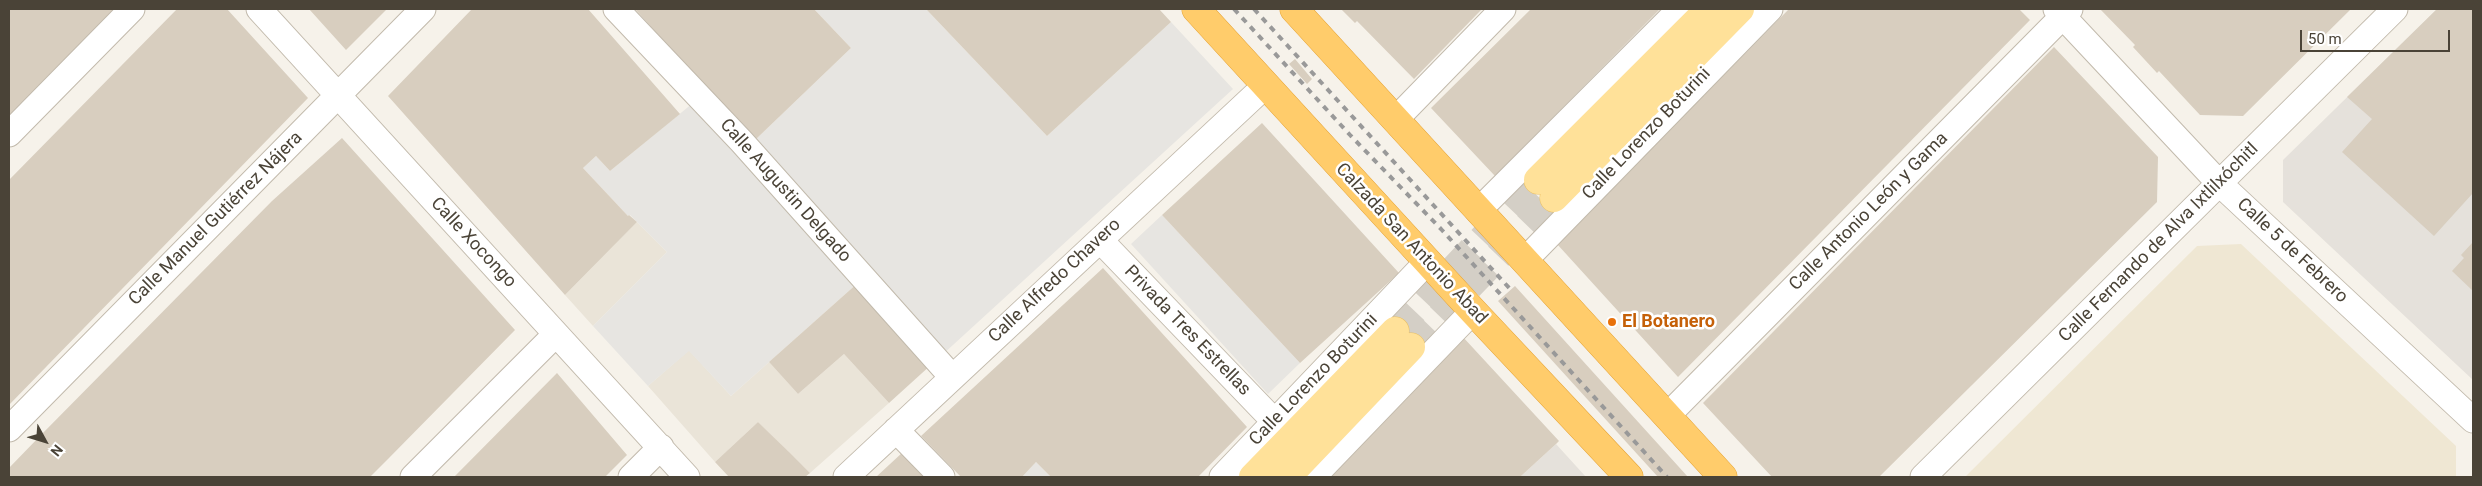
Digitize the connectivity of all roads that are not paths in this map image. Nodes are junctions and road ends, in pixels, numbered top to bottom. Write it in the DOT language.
graph roads {
  1 [pos="132,9"];
  2 [pos="259,9"];
  3 [pos="423,9"];
  4 [pos="616,9"];
  5 [pos="1196,9"];
  6 [pos="1294,9"];
  7 [pos="1503,9"];
  8 [pos="1680,9"];
  9 [pos="1709,9"];
  10 [pos="1740,9"];
  11 [pos="1770,9"];
  12 [pos="2395,9"];
  13 [pos="2063,11"];
  14 [pos="1266,85"];
  15 [pos="337,96"];
  16 [pos="1395,120"];
  17 [pos="9,134"];
  18 [pos="2220,184"];
  19 [pos="1478,211"];
  20 [pos="1100,240"];
  21 [pos="1524,260"];
  22 [pos="1427,262"];
  23 [pos="1473,311"];
  24 [pos="556,334"];
  25 [pos="952,377"];
  26 [pos="1667,416"];
  27 [pos="2473,420"];
  28 [pos="1274,422"];
  29 [pos="9,429"];
  30 [pos="896,430"];
  31 [pos="661,448"];
  32 [pos="413,477"];
  33 [pos="631,477"];
  34 [pos="687,477"];
  35 [pos="846,477"];
  36 [pos="942,477"];
  37 [pos="1222,477"];
  38 [pos="1253,477"];
  39 [pos="1287,477"];
  40 [pos="1313,477"];
  41 [pos="1628,477"];
  42 [pos="1723,477"];
  43 [pos="1923,477"];
  1 -- 17 [label="street"];
  2 -- 15 [label="street, Calle Xocongo"];
  3 -- 15 [label="street, Calle Manuel Gutiérrez Nájera"];
  4 -- 25 [label="street, Calle Augustin Delgado"];
  5 -- 14 [label="highway, Calzada San Antonio Abad"];
  6 -- 16 [label="highway"];
  7 -- 16 [label="street"];
  8 -- 19 [label="street"];
  9 -- 10 [label="main road, Calle Lorenzo Boturini"];
  11 -- 21 [label="street, Calle Lorenzo Boturini"];
  12 -- 18 [label="street, Calle Fernando de Alva Ixtlilxóchitl"];
  13 -- 18 [label="street, Calle 5 de Febrero"];
  13 -- 26 [label="street, Calle Antonio León y Gama"];
  14 -- 20 [label="street, Calle Alfredo Chavero"];
  14 -- 22 [label="highway, Calzada San Antonio Abad"];
  15 -- 24 [label="street, Calle Xocongo"];
  15 -- 29 [label="street, Calle Manuel Gutiérrez Nájera"];
  16 -- 19 [label="highway"];
  18 -- 27 [label="street, Calle 5 de Febrero"];
  18 -- 43 [label="street, Calle Fernando de Alva Ixtlilxóchitl"];
  19 -- 21 [label="highway"];
  20 -- 25 [label="street, Calle Alfredo Chavero"];
  20 -- 28 [label="street, Privada Tres Estrellas"];
  21 -- 26 [label="highway"];
  22 -- 23 [label="highway, Calzada San Antonio Abad"];
  22 -- 28 [label="street, Calle Lorenzo Boturini"];
  23 -- 40 [label="street"];
  23 -- 41 [label="highway, Calzada San Antonio Abad"];
  24 -- 31 [label="street, Calle Xocongo"];
  24 -- 32 [label="street"];
  25 -- 30 [label="street, Calle Alfredo Chavero"];
  26 -- 42 [label="highway"];
  28 -- 37 [label="street, Calle Lorenzo Boturini"];
  30 -- 35 [label="street, Calle Alfredo Chavero"];
  30 -- 36 [label="street"];
  31 -- 33 [label="street"];
  31 -- 34 [label="street, Calle Xocongo"];
  38 -- 39 [label="main road, Calle Lorenzo Boturini"];
}
